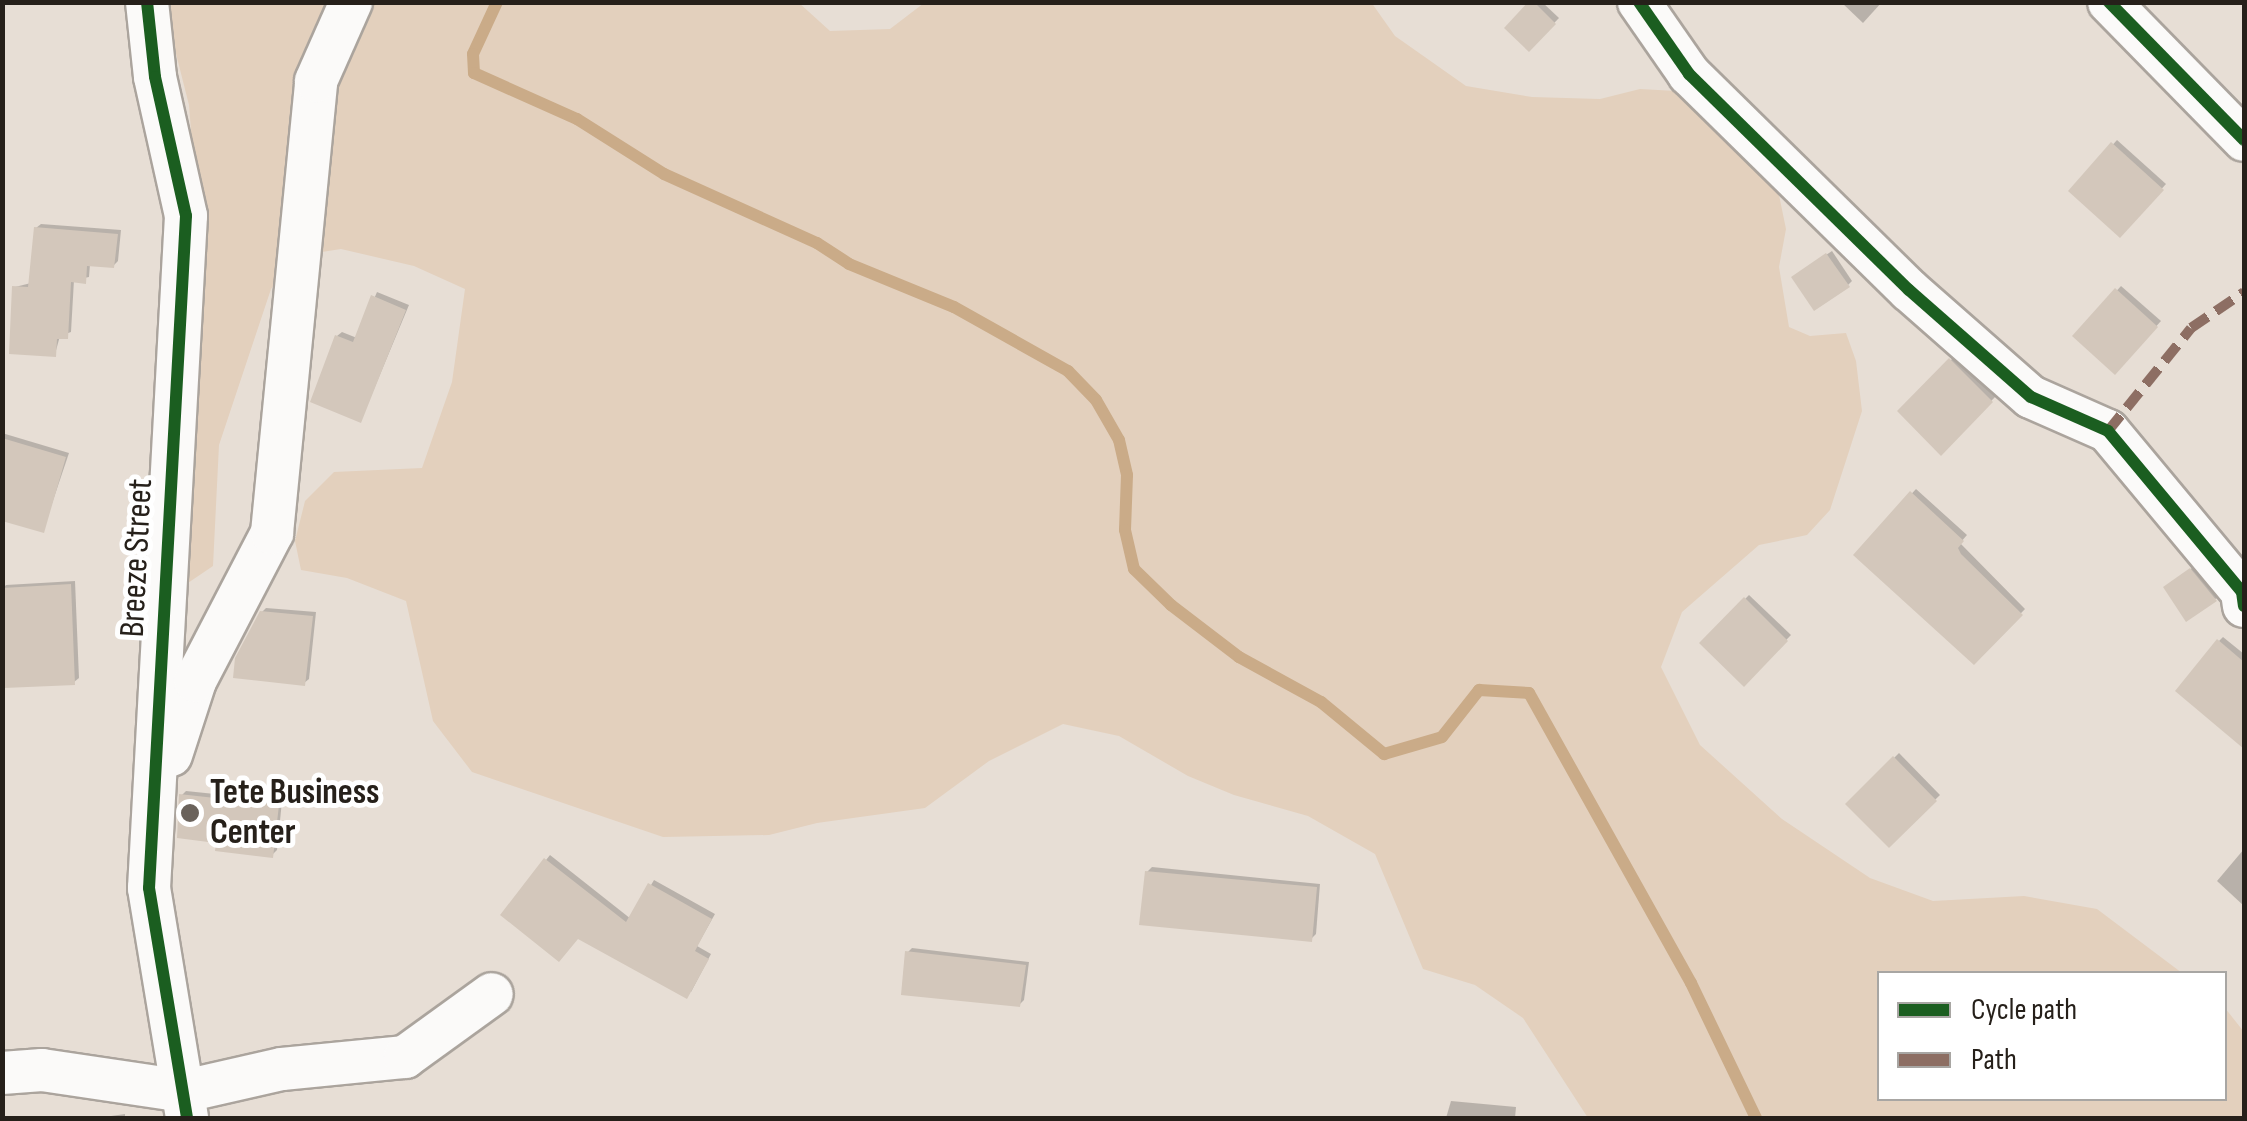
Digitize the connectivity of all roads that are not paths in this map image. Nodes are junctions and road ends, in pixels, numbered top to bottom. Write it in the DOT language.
graph roads {
  1 [pos="147,2"];
  2 [pos="351,2"];
  3 [pos="1639,2"];
  4 [pos="2109,2"];
  5 [pos="2244,140"];
  6 [pos="2244,606"];
  7 [pos="152,810"];
  8 [pos="492,994"];
  9 [pos="2,1073"];
  10 [pos="186,1105"];
  1 -- 7 [label="street, Breeze Street"];
  2 -- 7 [label="street"];
  3 -- 6 [label="street"];
  4 -- 5 [label="street"];
  7 -- 10 [label="street, Breeze Street"];
  8 -- 10 [label="street"];
  9 -- 10 [label="street"];
}
